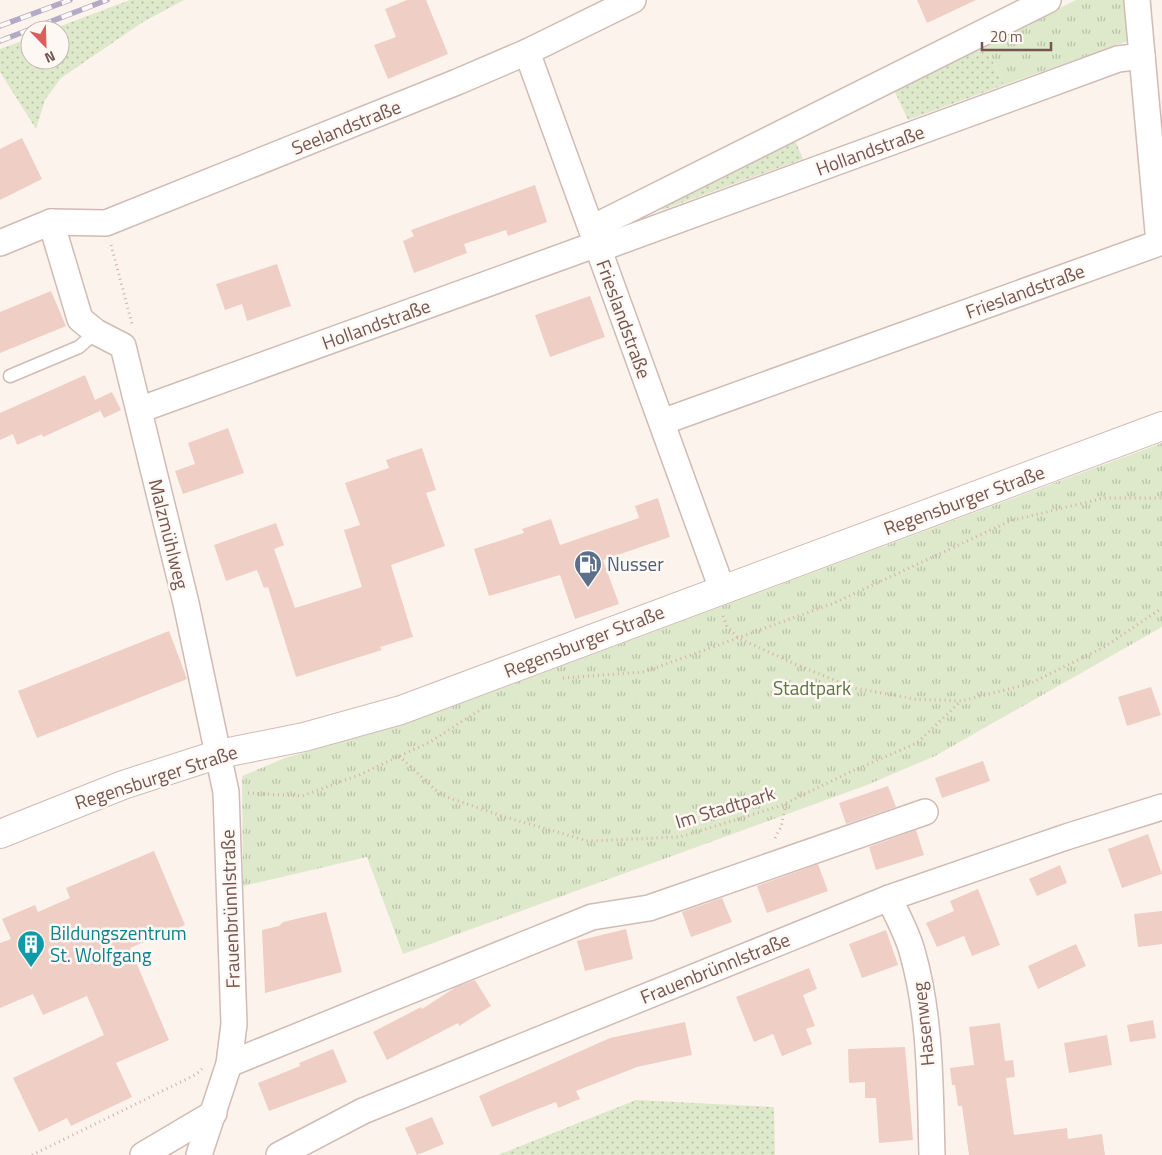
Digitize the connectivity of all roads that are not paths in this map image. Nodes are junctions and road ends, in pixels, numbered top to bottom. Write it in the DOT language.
graph roads {
  1 [pos="633,0"];
  2 [pos="1048,0"];
  3 [pos="1137,0"];
  4 [pos="527,52"];
  5 [pos="1142,56"];
  6 [pos="51,222"];
  7 [pos="596,240"];
  8 [pos="0,243"];
  9 [pos="96,332"];
  10 [pos="10,376"];
  11 [pos="140,410"];
  12 [pos="662,422"];
  13 [pos="1162,426"];
  14 [pos="718,591"];
  15 [pos="219,754"];
  16 [pos="1162,807"];
  17 [pos="925,812"];
  18 [pos="0,834"];
  19 [pos="890,898"];
  20 [pos="219,1063"];
  21 [pos="214,1113"];
  22 [pos="143,1155"];
  23 [pos="199,1155"];
  24 [pos="279,1155"];
  25 [pos="932,1155"];
  1 -- 4 [label="street, Seelandstraße"];
  2 -- 7 [label="street, Hollandstraße"];
  3 -- 5 [label="street, Frieslandstraße"];
  4 -- 6 [label="street, Seelandstraße"];
  4 -- 7 [label="street"];
  5 -- 7 [label="street, Hollandstraße"];
  5 -- 12 [label="street, Frieslandstraße"];
  6 -- 8 [label="street"];
  6 -- 9 [label="street, Malzmühlweg"];
  7 -- 11 [label="street, Hollandstraße"];
  7 -- 12 [label="street, Frieslandstraße"];
  9 -- 10 [label="lane"];
  9 -- 11 [label="street, Malzmühlweg"];
  11 -- 15 [label="street, Malzmühlweg"];
  12 -- 14 [label="street, Frieslandstraße"];
  13 -- 14 [label="street, Regensburger Straße"];
  14 -- 15 [label="street, Regensburger Straße"];
  15 -- 18 [label="street, Regensburger Straße"];
  15 -- 20 [label="street, Frauenbrünnlstraße"];
  16 -- 19 [label="street, Frauenbrünnlstraße"];
  17 -- 20 [label="street"];
  19 -- 24 [label="street, Frauenbrünnlstraße"];
  19 -- 25 [label="street, Hasenweg"];
  20 -- 21 [label="street, Frauenbrünnlstraße"];
  21 -- 22 [label="street"];
  21 -- 23 [label="street, Frauenbrünnlstraße"];
}
